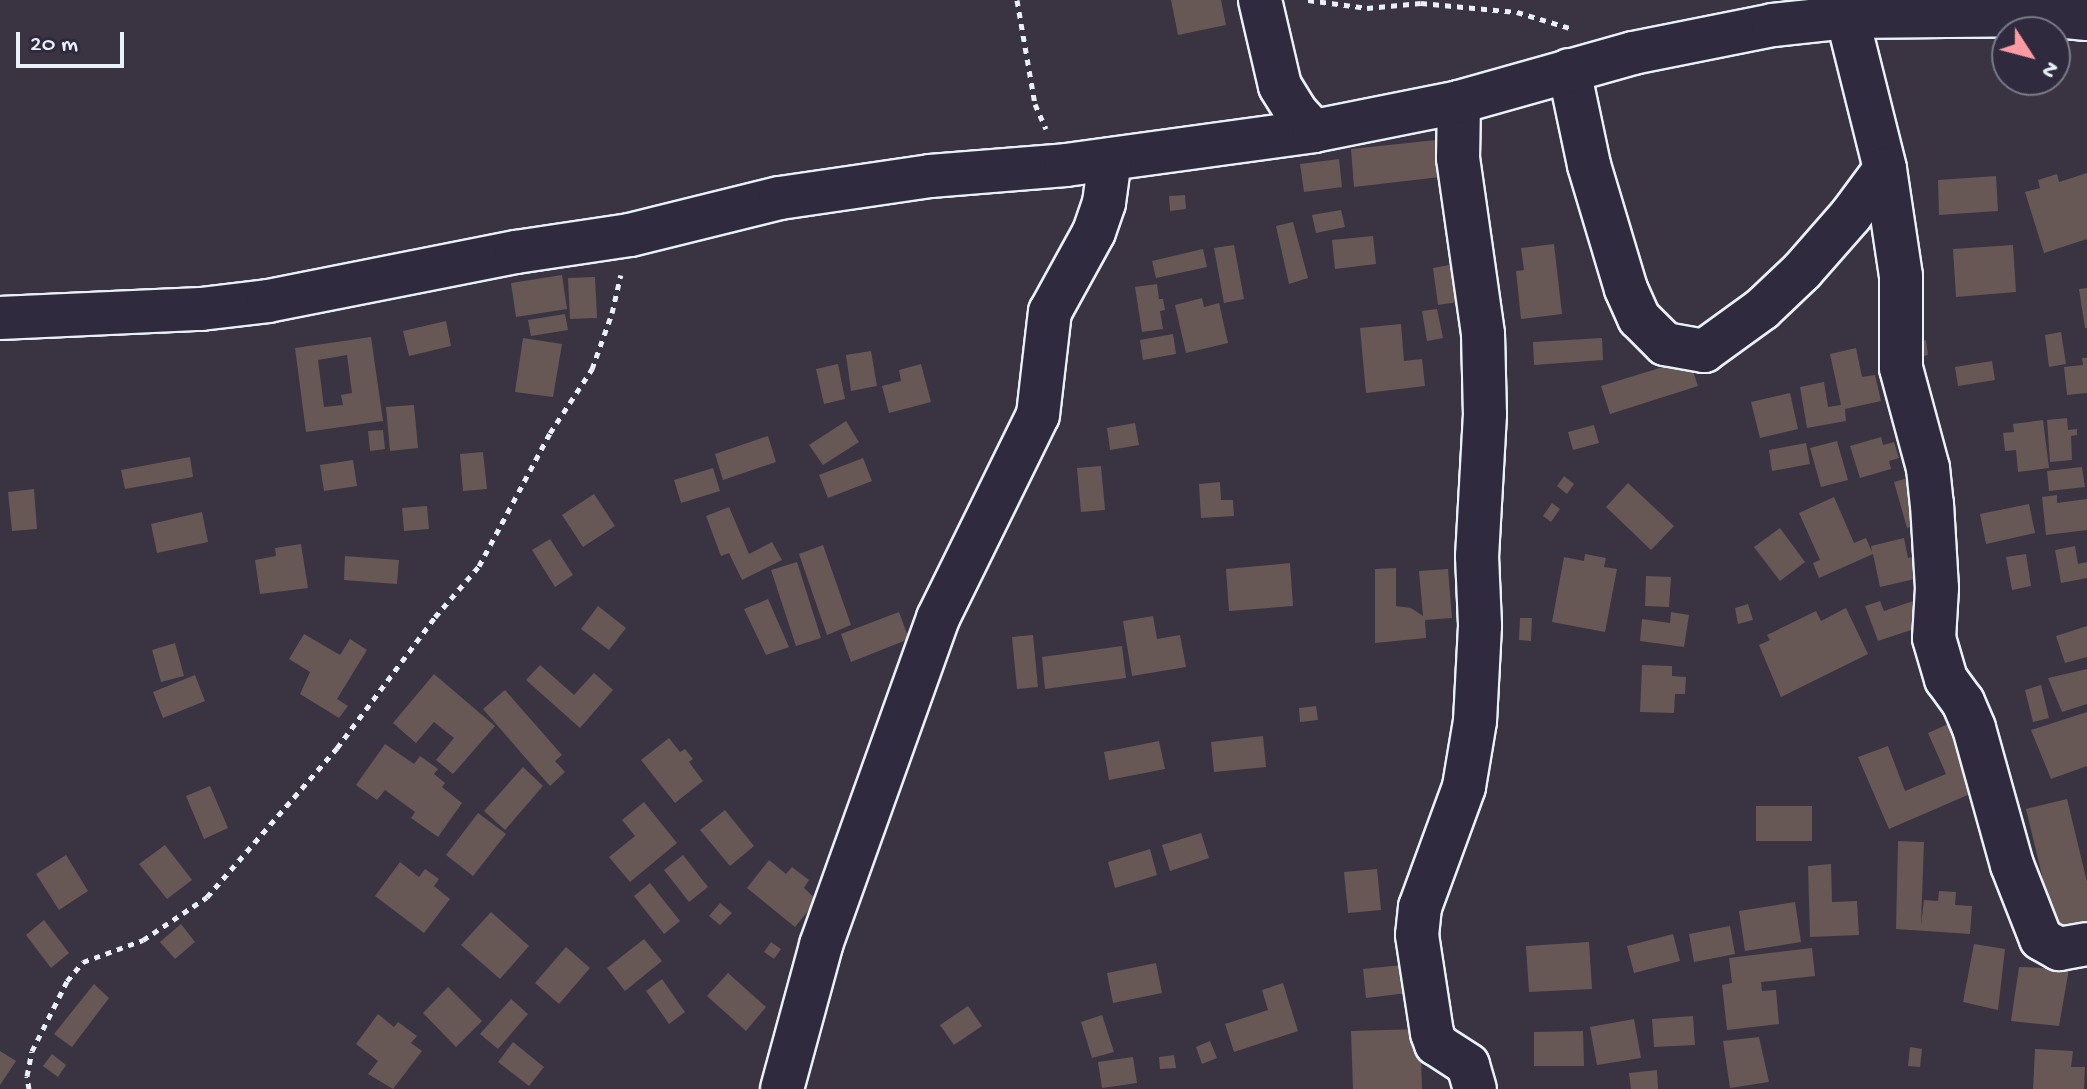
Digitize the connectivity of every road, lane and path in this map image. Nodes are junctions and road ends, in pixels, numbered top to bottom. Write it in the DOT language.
graph roads {
  1 [pos="1017,0"];
  2 [pos="1260,0"];
  3 [pos="1308,0"];
  4 [pos="1845,8"];
  5 [pos="2087,19"];
  6 [pos="1573,50"];
  7 [pos="1459,102"];
  8 [pos="1314,131"];
  9 [pos="1110,159"];
  10 [pos="1066,165"];
  11 [pos="1885,169"];
  12 [pos="630,235"];
  13 [pos="0,318"];
  14 [pos="2087,944"];
  15 [pos="29,1089"];
  16 [pos="782,1089"];
  17 [pos="1475,1089"];
  1 -- 10 [label="path"];
  2 -- 8 [label="street"];
  3 -- 6 [label="path"];
  4 -- 5 [label="street"];
  4 -- 6 [label="street"];
  4 -- 11 [label="street"];
  6 -- 7 [label="street"];
  6 -- 11 [label="street"];
  7 -- 8 [label="street"];
  7 -- 17 [label="street"];
  8 -- 9 [label="street"];
  9 -- 10 [label="street"];
  9 -- 16 [label="street"];
  10 -- 12 [label="street"];
  11 -- 14 [label="street"];
  12 -- 13 [label="street"];
  12 -- 15 [label="path"];
}
